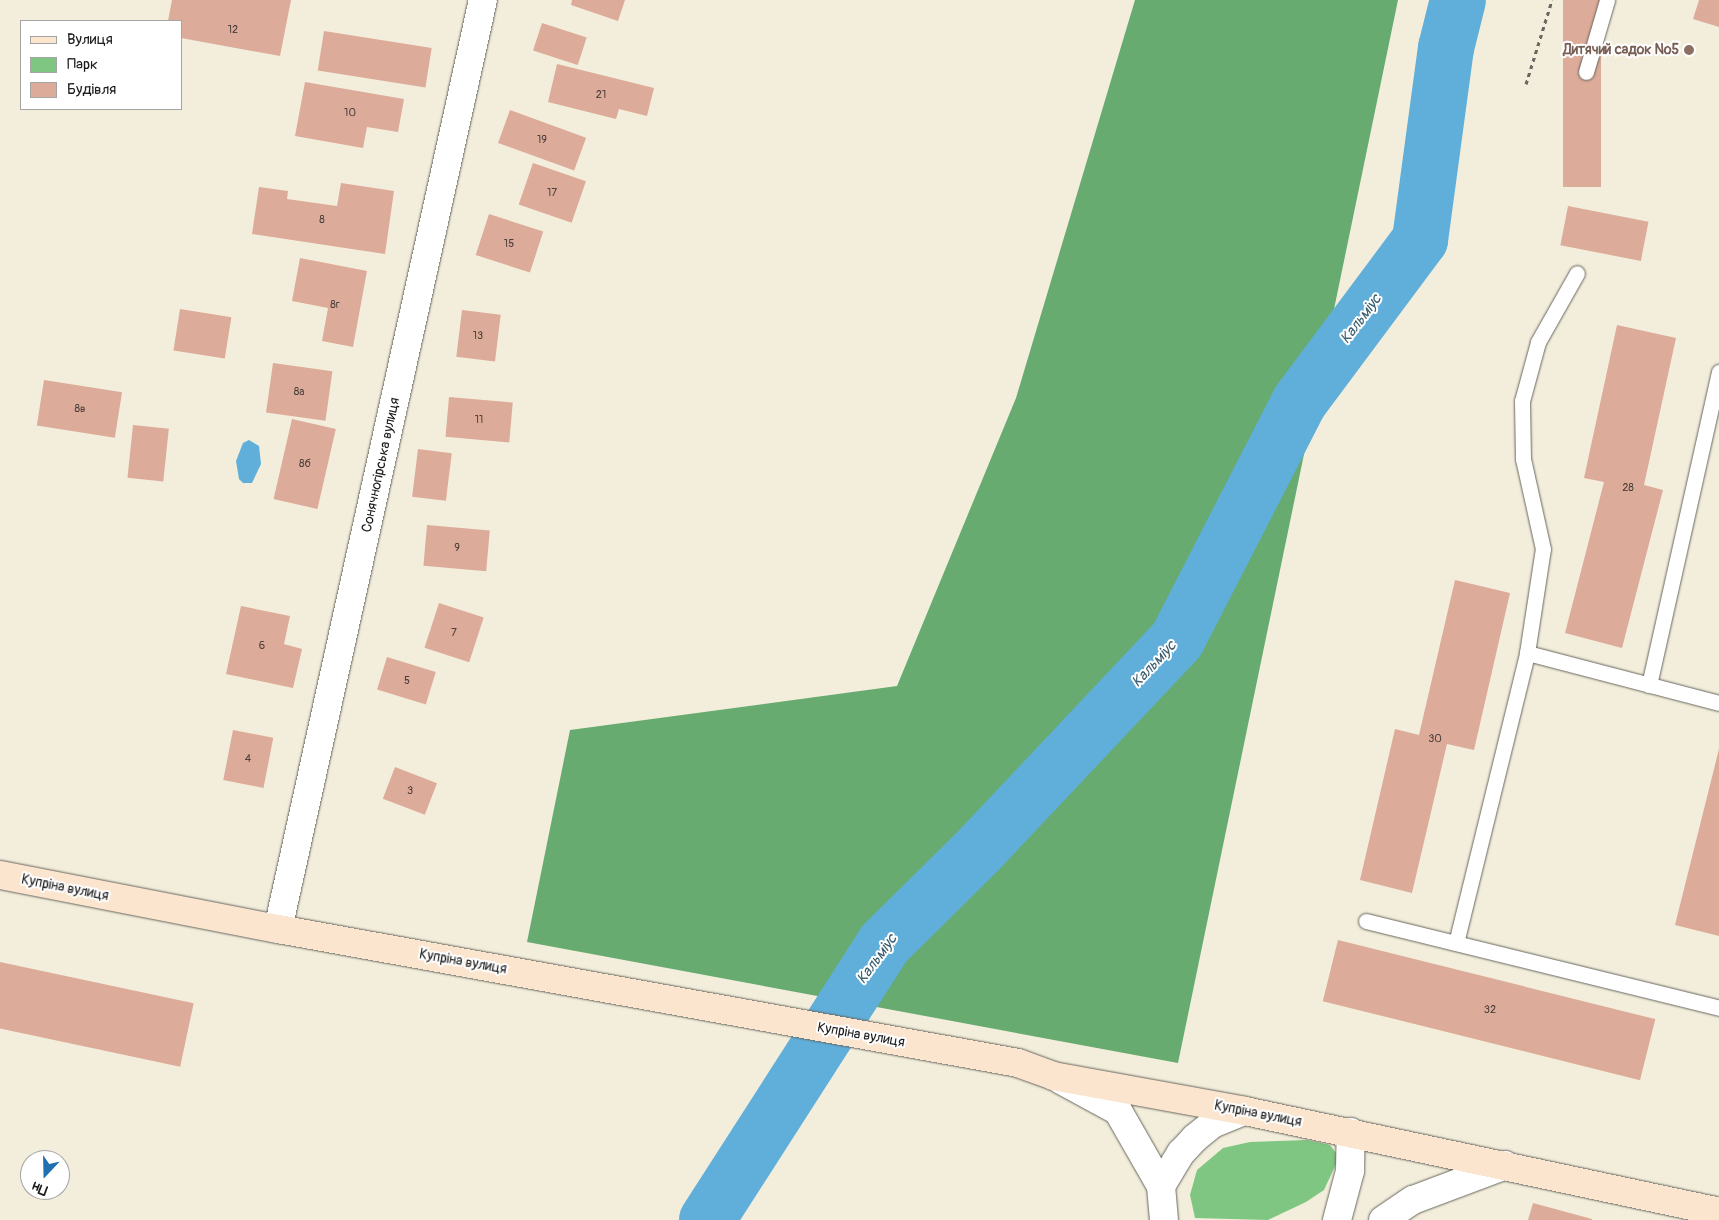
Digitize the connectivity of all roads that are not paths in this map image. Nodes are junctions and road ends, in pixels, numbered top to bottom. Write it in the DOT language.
graph roads {
  1 [pos="484,0"];
  2 [pos="1607,0"];
  3 [pos="1586,72"];
  4 [pos="1577,274"];
  5 [pos="1719,372"];
  6 [pos="1527,653"];
  7 [pos="1649,685"];
  8 [pos="1719,703"];
  9 [pos="0,875"];
  10 [pos="1366,921"];
  11 [pos="278,930"];
  12 [pos="1456,943"];
  13 [pos="1719,1008"];
  14 [pos="1053,1076"];
  15 [pos="1245,1111"];
  16 [pos="1350,1132"];
  17 [pos="1506,1165"];
  18 [pos="1167,1209"];
  19 [pos="1719,1212"];
  20 [pos="1337,1220"];
  21 [pos="1383,1220"];
  1 -- 11 [label="street, Сонячногірська вулиця"];
  2 -- 3 [label="lane"];
  4 -- 6 [label="lane"];
  5 -- 7 [label="lane"];
  6 -- 7 [label="lane"];
  6 -- 12 [label="lane"];
  7 -- 8 [label="lane"];
  9 -- 11 [label="main road, Купріна вулиця"];
  10 -- 12 [label="lane"];
  11 -- 14 [label="main road, Купріна вулиця"];
  12 -- 13 [label="lane"];
  14 -- 15 [label="main road, Купріна вулиця"];
  14 -- 18 [label="street"];
  15 -- 16 [label="main road, Купріна вулиця"];
  15 -- 18 [label="street"];
  16 -- 17 [label="main road, Купріна вулиця"];
  16 -- 20 [label="street"];
  17 -- 19 [label="main road, Купріна вулиця"];
  17 -- 21 [label="street"];
}
